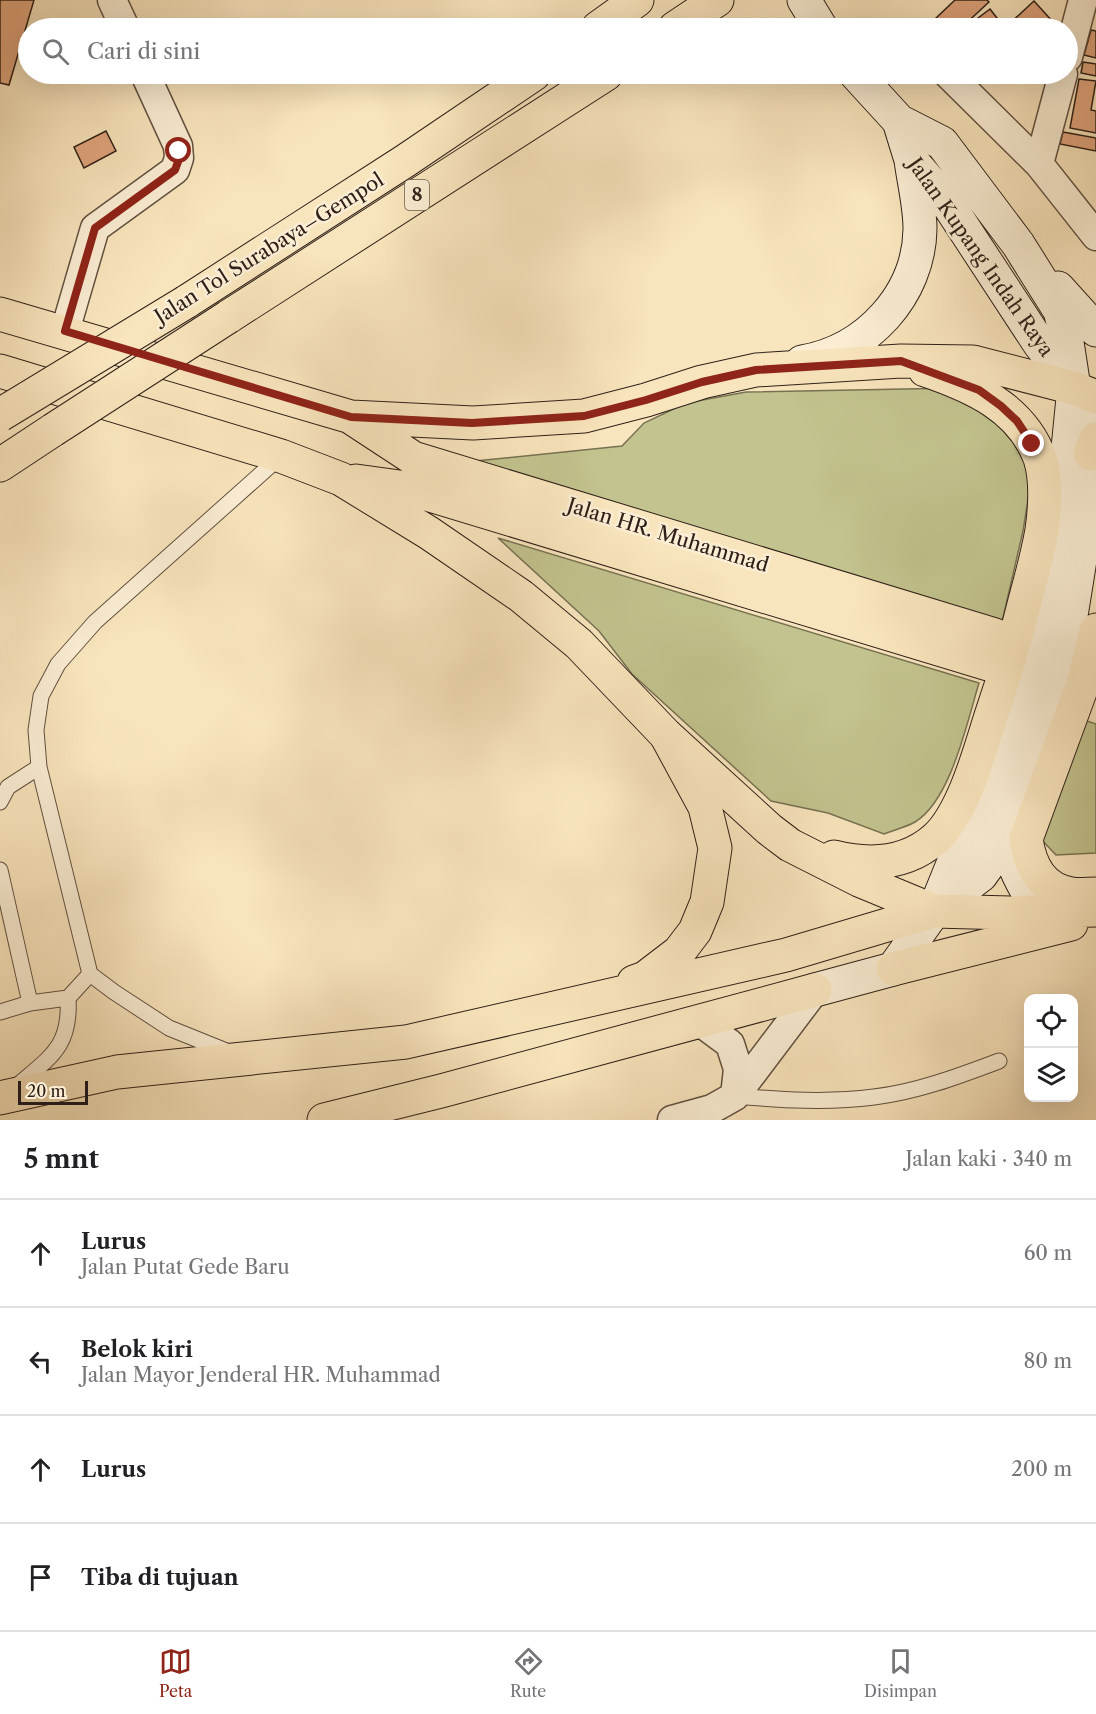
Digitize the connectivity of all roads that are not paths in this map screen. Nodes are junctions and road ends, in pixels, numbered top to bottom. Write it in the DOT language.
graph roads {
  1 [pos="112,0"];
  2 [pos="636,0"];
  3 [pos="717,0"];
  4 [pos="804,0"];
  5 [pos="1083,0"];
  6 [pos="120,18"];
  7 [pos="612,18"];
  8 [pos="690,18"];
  9 [pos="815,18"];
  10 [pos="1078,19"];
  11 [pos="150,84"];
  12 [pos="519,84"];
  13 [pos="590,84"];
  14 [pos="865,84"];
  15 [pos="958,84"];
  16 [pos="1060,84"];
  17 [pos="899,121"];
  18 [pos="911,160"];
  19 [pos="1039,164"];
  20 [pos="1096,236"];
  21 [pos="1018,244"];
  22 [pos="0,314"];
  23 [pos="1096,330"];
  24 [pos="65,331"];
  25 [pos="901,361"];
  26 [pos="756,370"];
  27 [pos="0,371"];
  28 [pos="1085,392"];
  29 [pos="0,415"];
  30 [pos="351,417"];
  31 [pos="1093,447"];
  32 [pos="281,456"];
  33 [pos="0,465"];
  34 [pos="341,479"];
  35 [pos="1096,630"];
  36 [pos="666,735"];
  37 [pos="39,767"];
  38 [pos="0,802"];
  39 [pos="769,829"];
  40 [pos="1004,834"];
  41 [pos="0,870"];
  42 [pos="1096,894"];
  43 [pos="1096,910"];
  44 [pos="934,911"];
  45 [pos="1041,913"];
  46 [pos="1096,918"];
  47 [pos="893,969"];
  48 [pos="90,974"];
  49 [pos="815,990"];
  50 [pos="68,998"];
  51 [pos="30,1004"];
  52 [pos="576,1004"];
  53 [pos="0,1012"];
  54 [pos="699,1021"];
  55 [pos="244,1059"];
  56 [pos="999,1061"];
  57 [pos="735,1096"];
  58 [pos="2,1101"];
  59 [pos="324,1120"];
  60 [pos="672,1120"];
  1 -- 6 [label="street"];
  2 -- 7 [label="main road"];
  3 -- 8 [label="main road"];
  4 -- 9 [label="street"];
  5 -- 10 [label="street"];
  11 -- 24 [label="street"];
  12 -- 29 [label="main road, Jalan Tol Surabaya–Gempol / 8, bridge"];
  13 -- 33 [label="main road, Jalan Tol Surabaya–Gempol / 8, bridge"];
  14 -- 17 [label="street, Jalan Kupang Indah Raya"];
  15 -- 19 [label="street"];
  16 -- 19 [label="street"];
  17 -- 18 [label="street, Jalan Kupang Indah Raya"];
  17 -- 21 [label="street, Jalan Kupang Indah Raya"];
  18 -- 26 [label="street"];
  18 -- 28 [label="street, Jalan Kupang Indah Raya"];
  19 -- 20 [label="street"];
  21 -- 23 [label="street"];
  21 -- 28 [label="street, Jalan Kupang Indah Raya"];
  22 -- 24 [label="main road"];
  24 -- 30 [label="main road"];
  25 -- 26 [label="main road"];
  25 -- 28 [label="main road"];
  25 -- 39 [label="main road"];
  26 -- 30 [label="main road"];
  27 -- 32 [label="main road"];
  28 -- 31 [label="street, Jalan Kupang Indah Raya"];
  28 -- 44 [label="street, Jalan Kupang Indah Raya"];
  30 -- 34 [label="main road, Jalan HR. Muhammad"];
  31 -- 40 [label="street, Jalan Kupang Indah Raya"];
  32 -- 34 [label="main road"];
  32 -- 37 [label="lane"];
  34 -- 36 [label="main road"];
  35 -- 42 [label="main road"];
  36 -- 39 [label="main road"];
  36 -- 52 [label="main road"];
  37 -- 38 [label="lane"];
  37 -- 48 [label="lane"];
  39 -- 44 [label="main road"];
  40 -- 44 [label="street, Jalan Kupang Indah Raya"];
  40 -- 45 [label="street"];
  41 -- 51 [label="lane"];
  43 -- 45 [label="main road"];
  44 -- 45 [label="main road"];
  44 -- 47 [label="street"];
  44 -- 52 [label="main road"];
  46 -- 47 [label="main road"];
  47 -- 49 [label="street"];
  48 -- 50 [label="lane"];
  48 -- 55 [label="lane"];
  49 -- 54 [label="main road"];
  49 -- 57 [label="street"];
  50 -- 51 [label="lane"];
  50 -- 58 [label="lane"];
  51 -- 53 [label="lane"];
  52 -- 55 [label="main road"];
  54 -- 57 [label="street"];
  54 -- 59 [label="main road"];
  55 -- 58 [label="main road"];
  56 -- 57 [label="lane"];
  57 -- 60 [label="street"];
}
